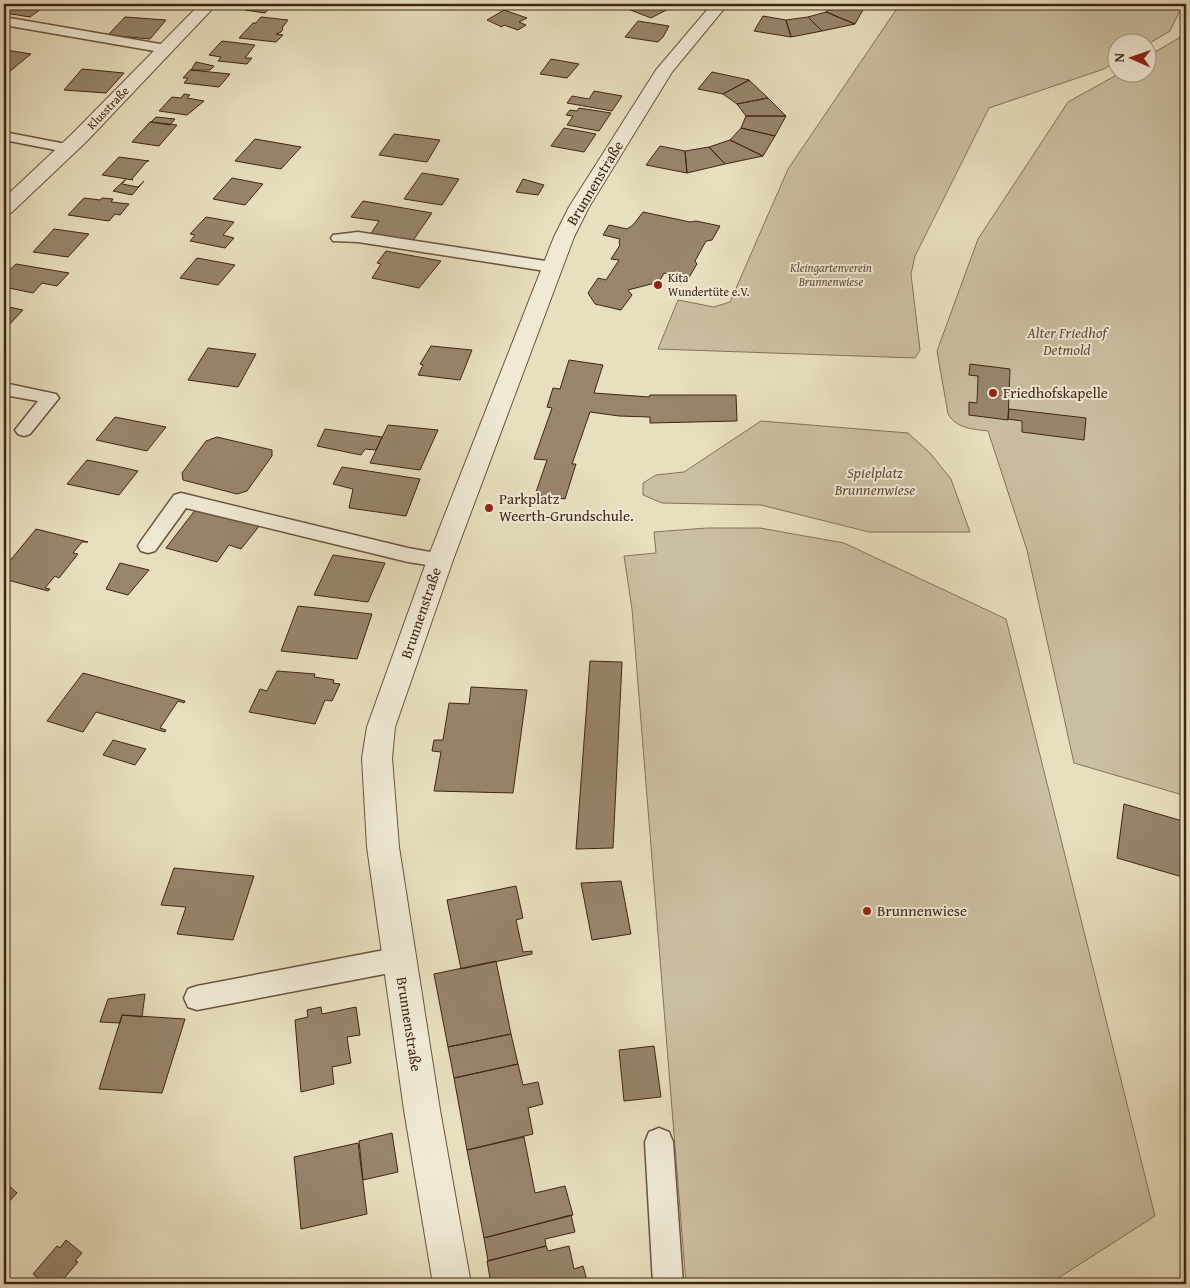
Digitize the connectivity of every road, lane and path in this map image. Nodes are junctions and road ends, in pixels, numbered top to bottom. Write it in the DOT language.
graph roads {
  1 [pos="210,4"];
  2 [pos="720,4"];
  3 [pos="4,21"];
  4 [pos="166,49"];
  5 [pos="4,136"];
  6 [pos="66,148"];
  7 [pos="4,209"];
  8 [pos="339,238"];
  9 [pos="552,267"];
  10 [pos="4,389"];
  11 [pos="24,430"];
  12 [pos="148,546"];
  13 [pos="440,560"];
  14 [pos="400,959"];
  15 [pos="197,998"];
  16 [pos="659,1142"];
  17 [pos="452,1284"];
  18 [pos="668,1284"];
  1 -- 4 [label="street, Klusstraße"];
  2 -- 9 [label="street, Brunnenstraße"];
  3 -- 4 [label="lane"];
  4 -- 6 [label="street, Klusstraße"];
  5 -- 6 [label="lane"];
  6 -- 7 [label="street, Klusstraße"];
  8 -- 9 [label="lane"];
  9 -- 13 [label="street, Brunnenstraße"];
  10 -- 11 [label="lane"];
  12 -- 13 [label="lane"];
  13 -- 14 [label="street, Brunnenstraße"];
  14 -- 15 [label="lane"];
  14 -- 17 [label="street, Brunnenstraße"];
  16 -- 18 [label="lane"];
}
